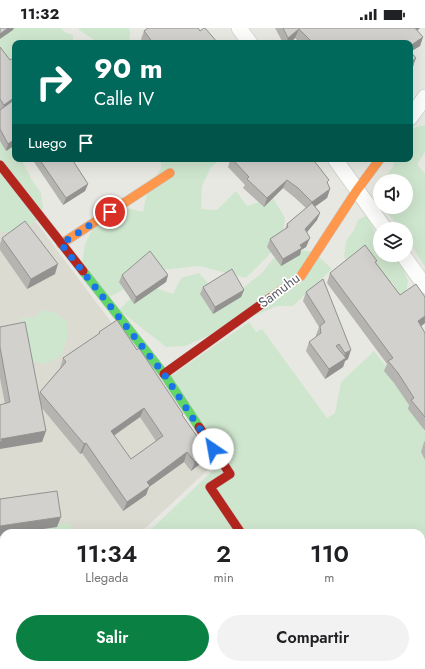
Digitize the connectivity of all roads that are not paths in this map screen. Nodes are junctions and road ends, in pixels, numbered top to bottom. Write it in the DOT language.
graph roads {
  1 [pos="238,28"];
  2 [pos="248,40"];
  3 [pos="425,97"];
  4 [pos="413,114"];
  5 [pos="337,162"];
  6 [pos="378,162"];
  7 [pos="0,165"];
  8 [pos="170,173"];
  9 [pos="357,190"];
  10 [pos="380,222"];
  11 [pos="61,244"];
  12 [pos="408,262"];
  13 [pos="425,286"];
  14 [pos="164,374"];
  15 [pos="239,529"];
  1 -- 2 [label="street"];
  3 -- 4 [label="street"];
  5 -- 9 [label="street"];
  6 -- 9 [label="street, Samuhu"];
  7 -- 11 [label="street"];
  8 -- 11 [label="street"];
  9 -- 10 [label="street"];
  9 -- 14 [label="street, Samuhu"];
  11 -- 14 [label="street"];
  12 -- 13 [label="street"];
  14 -- 15 [label="street"];
}
